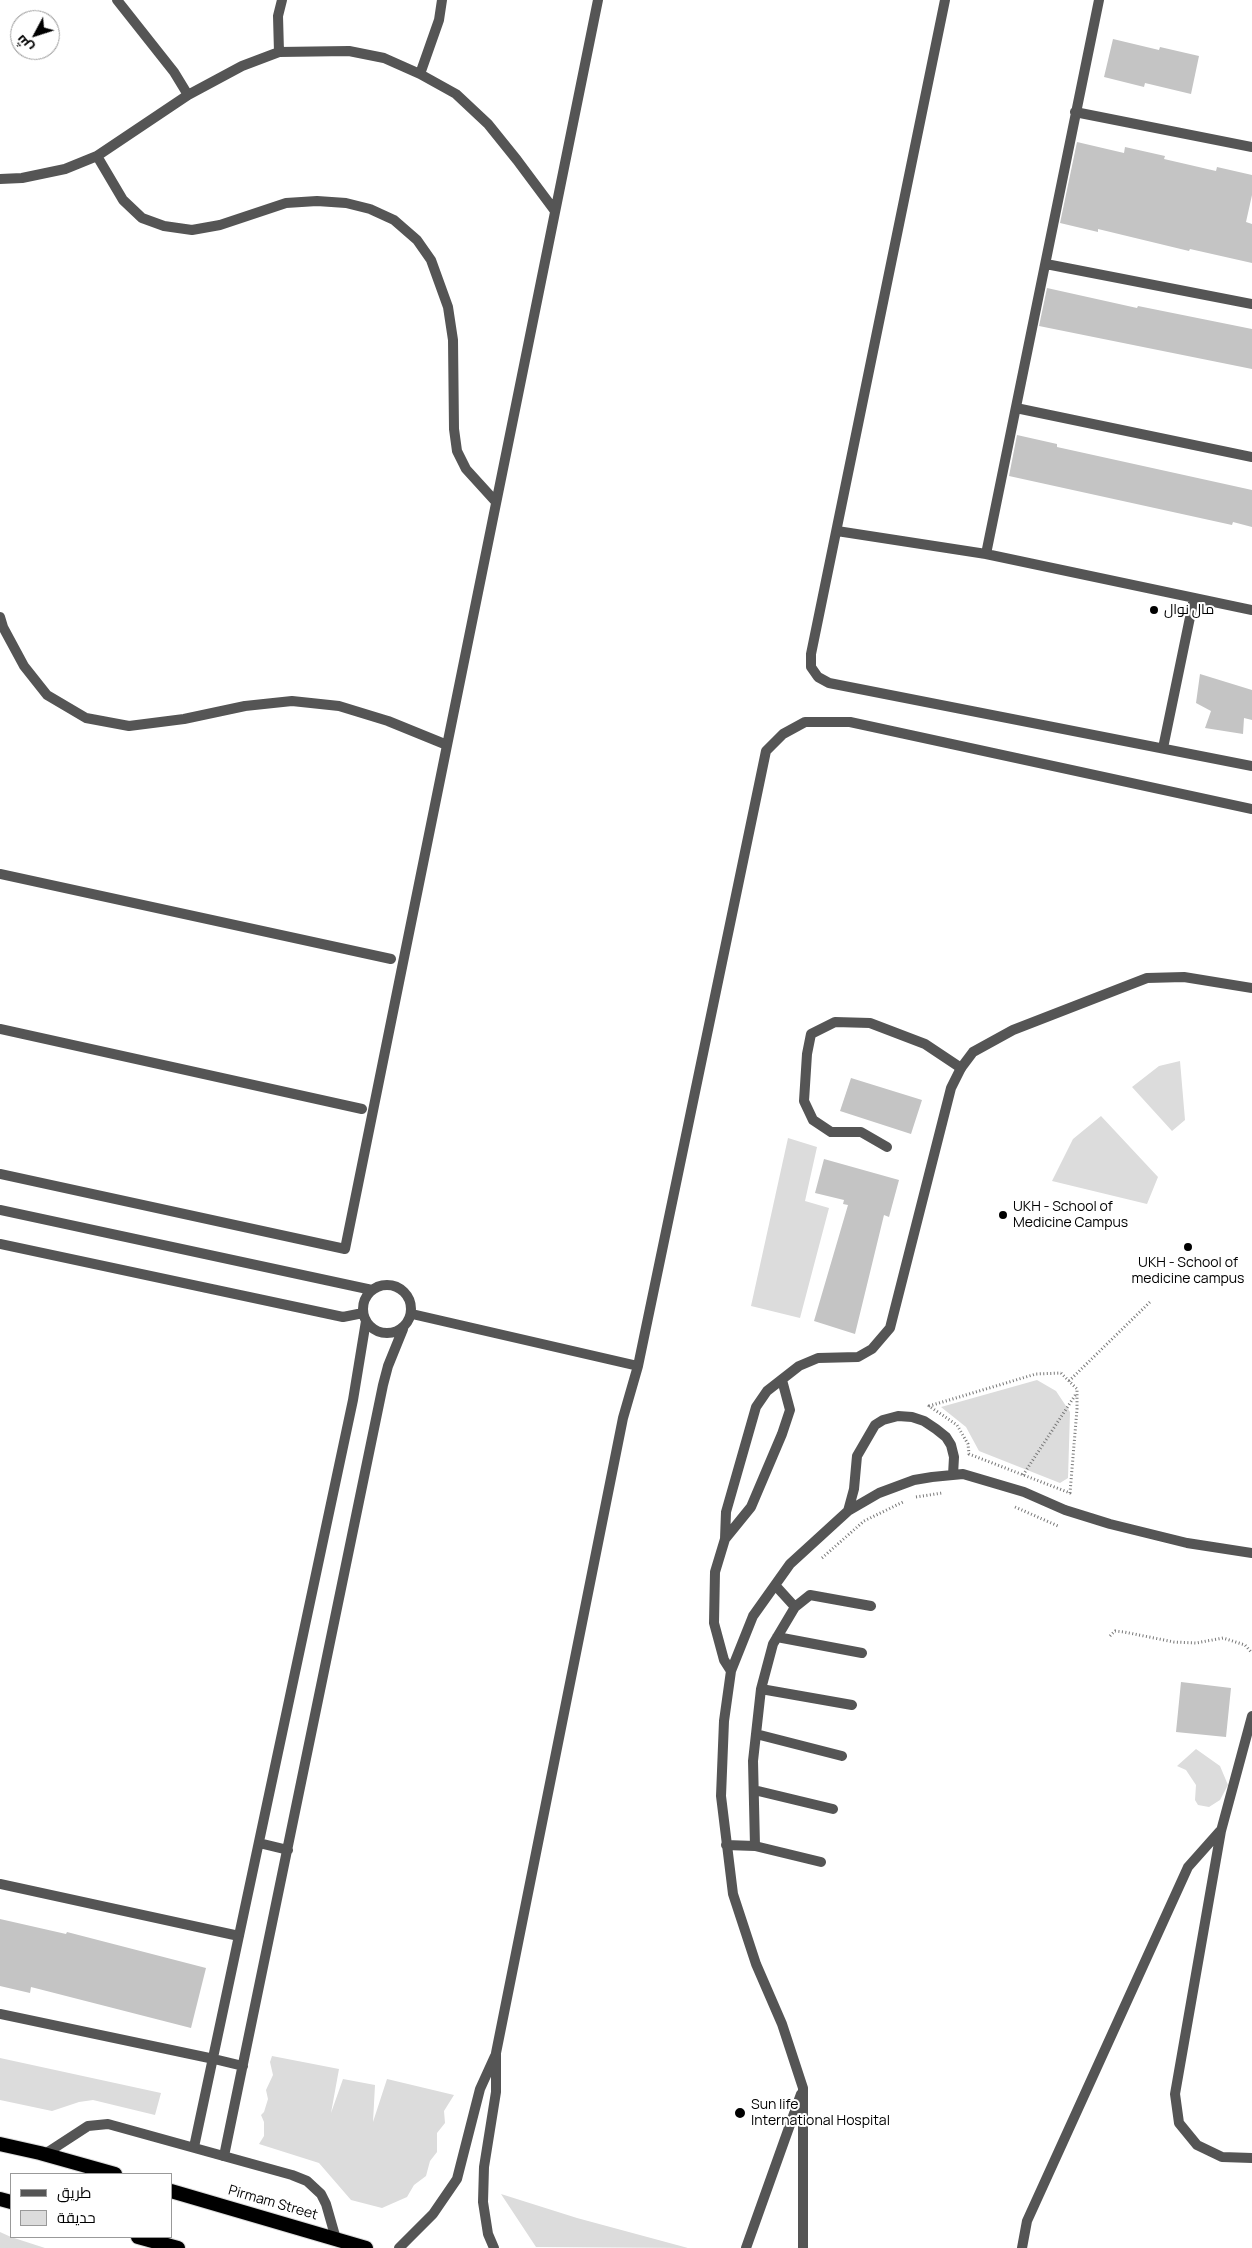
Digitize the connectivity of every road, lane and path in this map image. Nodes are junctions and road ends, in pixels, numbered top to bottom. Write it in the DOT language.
graph roads {
  1 [pos="117,0"];
  2 [pos="282,0"];
  3 [pos="442,0"];
  4 [pos="598,0"];
  5 [pos="945,0"];
  6 [pos="1099,0"];
  7 [pos="279,52"];
  8 [pos="420,74"];
  9 [pos="188,95"];
  10 [pos="1075,112"];
  11 [pos="1252,147"];
  12 [pos="97,156"];
  13 [pos="0,179"];
  14 [pos="555,211"];
  15 [pos="1046,264"];
  16 [pos="1252,304"];
  17 [pos="1016,408"];
  18 [pos="1252,457"];
  19 [pos="496,502"];
  20 [pos="837,531"];
  21 [pos="986,554"];
  22 [pos="1194,598"];
  23 [pos="1252,610"];
  24 [pos="0,617"];
  25 [pos="447,745"];
  26 [pos="1163,748"];
  27 [pos="1252,766"];
  28 [pos="1252,809"];
  29 [pos="0,874"];
  30 [pos="391,959"];
  31 [pos="1252,988"];
  32 [pos="0,1029"];
  33 [pos="961,1068"];
  34 [pos="362,1110"];
  35 [pos="887,1147"];
  36 [pos="0,1174"];
  37 [pos="0,1210"];
  38 [pos="0,1244"];
  39 [pos="372,1290"];
  40 [pos="1152,1301"];
  41 [pos="412,1314"];
  42 [pos="364,1317"];
  43 [pos="403,1329"];
  44 [pos="638,1366"];
  45 [pos="782,1380"];
  46 [pos="1069,1381"];
  47 [pos="1077,1393"];
  48 [pos="953,1475"];
  49 [pos="1023,1475"];
  50 [pos="947,1492"];
  51 [pos="1015,1506"];
  52 [pos="848,1511"];
  53 [pos="1058,1526"];
  54 [pos="725,1539"];
  55 [pos="1252,1553"];
  56 [pos="822,1558"];
  57 [pos="775,1585"];
  58 [pos="871,1606"];
  59 [pos="795,1607"];
  60 [pos="1110,1636"];
  61 [pos="776,1637"];
  62 [pos="862,1653"];
  63 [pos="1252,1653"];
  64 [pos="731,1671"];
  65 [pos="761,1690"];
  66 [pos="852,1704"];
  67 [pos="1252,1716"];
  68 [pos="756,1734"];
  69 [pos="842,1756"];
  70 [pos="754,1790"];
  71 [pos="833,1809"];
  72 [pos="1220,1831"];
  73 [pos="259,1842"];
  74 [pos="726,1845"];
  75 [pos="755,1846"];
  76 [pos="288,1850"];
  77 [pos="821,1862"];
  78 [pos="0,1884"];
  79 [pos="239,1936"];
  80 [pos="0,2014"];
  81 [pos="496,2053"];
  82 [pos="214,2059"];
  83 [pos="244,2066"];
  84 [pos="802,2088"];
  85 [pos="0,2144"];
  86 [pos="194,2147"];
  87 [pos="45,2154"];
  88 [pos="224,2156"];
  89 [pos="1252,2158"];
  90 [pos="112,2173"];
  91 [pos="172,2190"];
  92 [pos="141,2238"];
  93 [pos="336,2239"];
  94 [pos="156,2244"];
  95 [pos="178,2248"];
  96 [pos="366,2248"];
  97 [pos="400,2248"];
  98 [pos="494,2248"];
  99 [pos="746,2248"];
  100 [pos="803,2248"];
  101 [pos="1022,2248"];
  1 -- 9 [label="street"];
  2 -- 7 [label="street"];
  3 -- 8 [label="street"];
  4 -- 14 [label="street"];
  5 -- 20 [label="street"];
  6 -- 10 [label="street"];
  7 -- 8 [label="street"];
  7 -- 9 [label="street"];
  8 -- 14 [label="street"];
  9 -- 12 [label="street"];
  10 -- 11 [label="street"];
  10 -- 15 [label="street"];
  12 -- 13 [label="street"];
  12 -- 19 [label="street"];
  14 -- 19 [label="street"];
  15 -- 16 [label="street"];
  15 -- 17 [label="street"];
  17 -- 18 [label="street"];
  17 -- 21 [label="street"];
  19 -- 25 [label="street"];
  20 -- 21 [label="street"];
  20 -- 26 [label="street"];
  21 -- 22 [label="street"];
  22 -- 23 [label="street"];
  22 -- 26 [label="street"];
  24 -- 25 [label="street"];
  25 -- 36 [label="street"];
  26 -- 27 [label="street"];
  28 -- 44 [label="street"];
  29 -- 30 [label="street"];
  31 -- 33 [label="street"];
  32 -- 34 [label="street"];
  33 -- 35 [label="street"];
  33 -- 45 [label="street"];
  37 -- 39 [label="street"];
  38 -- 42 [label="street"];
  39 -- 41 [label="street"];
  39 -- 42 [label="street"];
  40 -- 46 [label="path"];
  41 -- 43 [label="street"];
  41 -- 44 [label="street"];
  42 -- 43 [label="street"];
  42 -- 73 [label="street"];
  43 -- 76 [label="street"];
  44 -- 81 [label="street"];
  45 -- 54 [label="street"];
  45 -- 54 [label="street"];
  46 -- 47 [label="path"];
  46 -- 49 [label="path"];
  47 -- 49 [label="path"];
  47 -- 49 [label="path"];
  48 -- 52 [label="street"];
  48 -- 52 [label="street"];
  48 -- 55 [label="street"];
  50 -- 56 [label="path"];
  51 -- 53 [label="path"];
  52 -- 57 [label="street"];
  54 -- 64 [label="street"];
  57 -- 59 [label="street"];
  57 -- 64 [label="street"];
  58 -- 59 [label="street"];
  59 -- 61 [label="street"];
  60 -- 63 [label="path"];
  61 -- 62 [label="street"];
  61 -- 65 [label="street"];
  64 -- 74 [label="street"];
  65 -- 66 [label="street"];
  65 -- 68 [label="street"];
  67 -- 72 [label="street"];
  68 -- 69 [label="street"];
  68 -- 70 [label="street"];
  70 -- 71 [label="street"];
  70 -- 75 [label="street"];
  72 -- 89 [label="street"];
  72 -- 101 [label="street"];
  73 -- 76 [label="street"];
  73 -- 79 [label="street"];
  74 -- 75 [label="street"];
  74 -- 84 [label="street"];
  75 -- 77 [label="street"];
  76 -- 83 [label="street"];
  78 -- 79 [label="street"];
  79 -- 82 [label="street"];
  80 -- 82 [label="street"];
  81 -- 97 [label="street"];
  81 -- 98 [label="street"];
  82 -- 83 [label="street"];
  82 -- 86 [label="street"];
  83 -- 88 [label="street"];
  84 -- 99 [label="street"];
  84 -- 100 [label="street"];
  85 -- 87 [label="highway"];
  86 -- 87 [label="street"];
  86 -- 88 [label="street"];
  87 -- 90 [label="highway"];
  88 -- 93 [label="street"];
  91 -- 93 [label="highway, Pirmam Street"];
  92 -- 94 [label="highway"];
  93 -- 96 [label="highway, Pirmam Street"];
  94 -- 95 [label="highway"];
}
